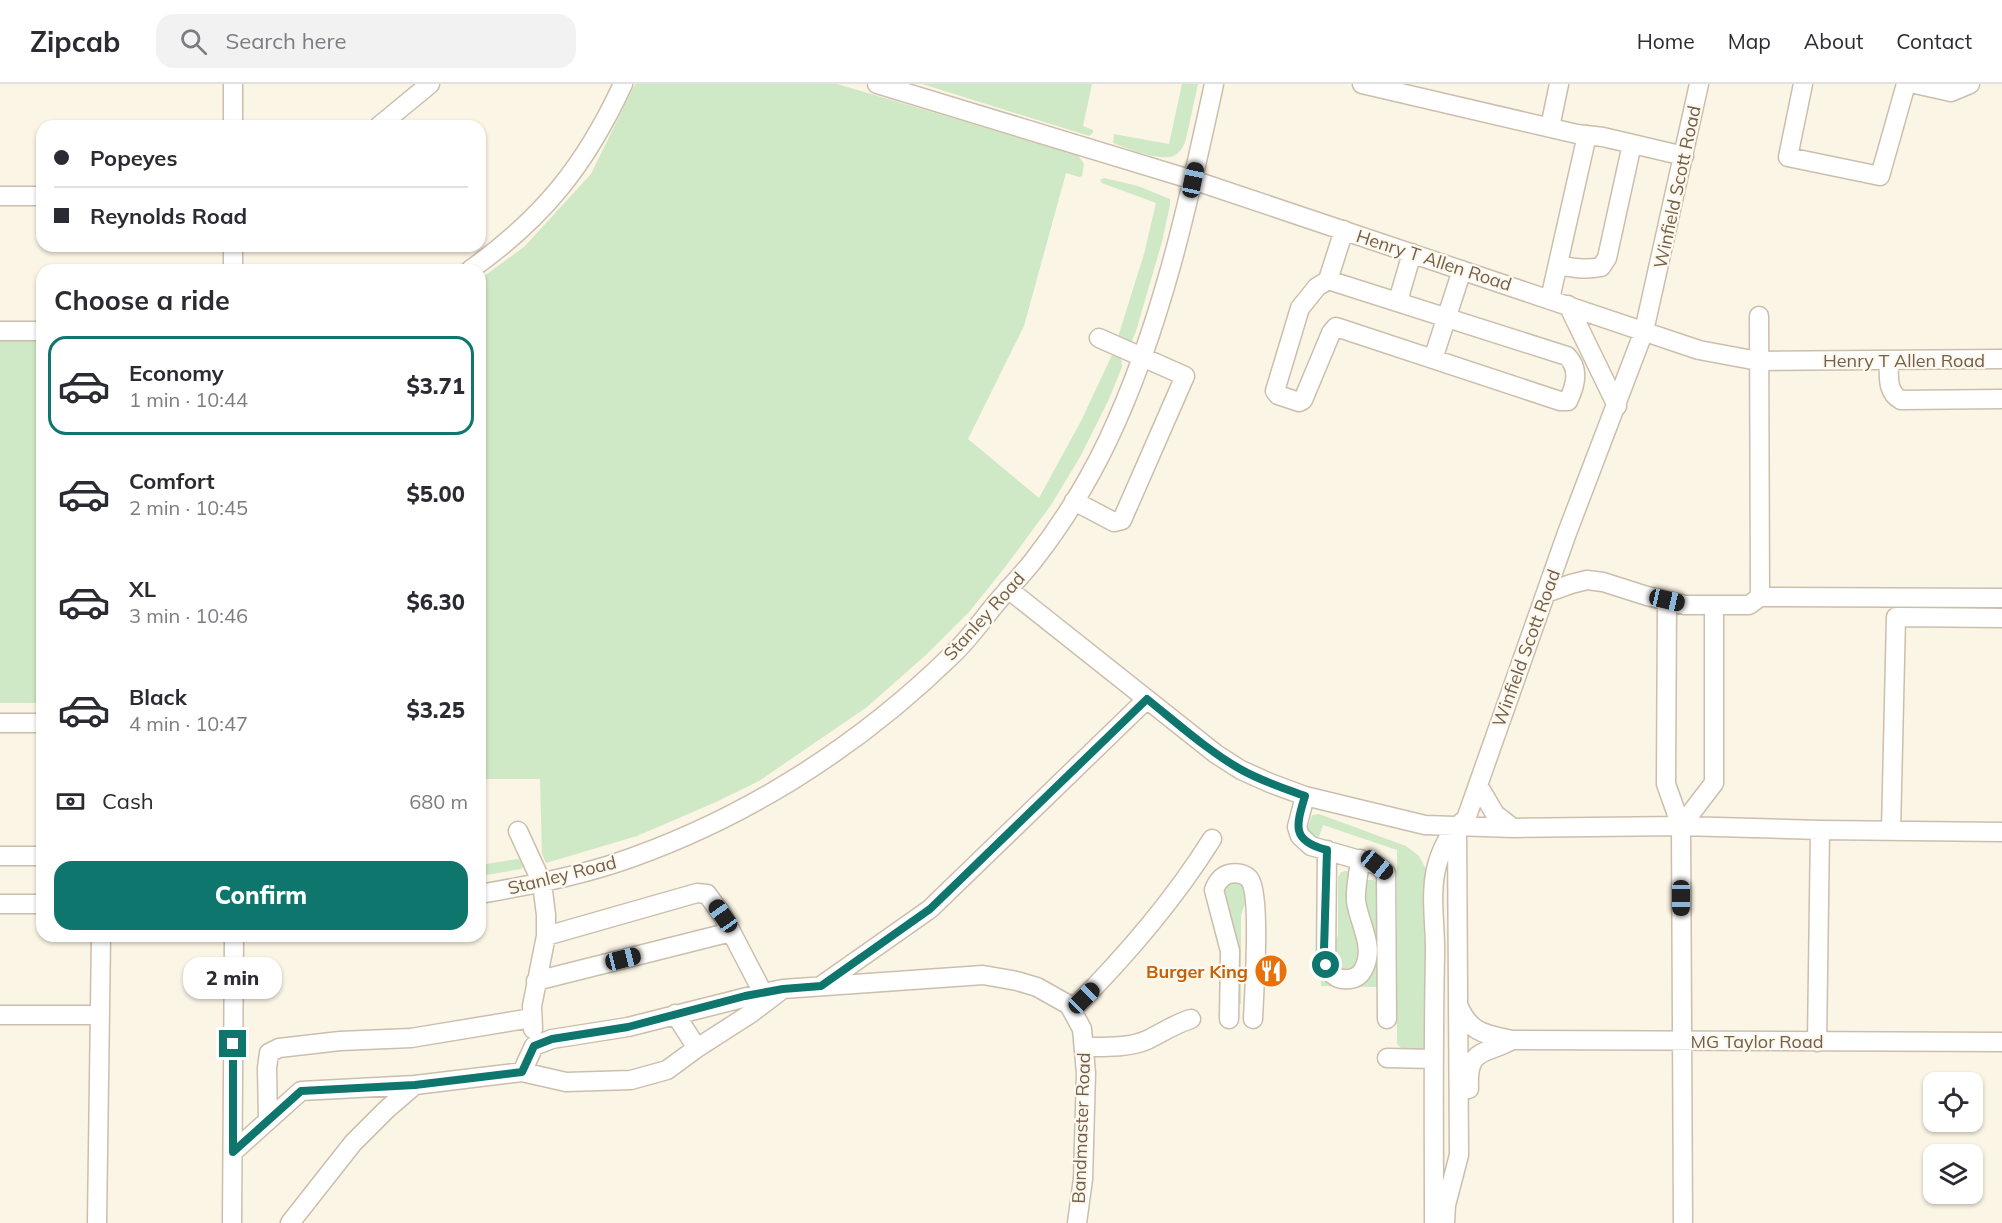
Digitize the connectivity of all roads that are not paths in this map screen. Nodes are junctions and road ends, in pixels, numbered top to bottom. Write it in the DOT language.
graph roads {
  1 [pos="232,84"];
  2 [pos="430,84"];
  3 [pos="623,84"];
  4 [pos="877,84"];
  5 [pos="1214,84"];
  6 [pos="1362,84"];
  7 [pos="1559,84"];
  8 [pos="1700,84"];
  9 [pos="1803,84"];
  10 [pos="1906,84"];
  11 [pos="1915,84"];
  12 [pos="1970,84"];
  13 [pos="232,120"];
  14 [pos="386,120"];
  15 [pos="1550,127"];
  16 [pos="1582,134"];
  17 [pos="1632,144"];
  18 [pos="1684,156"];
  19 [pos="1193,180"];
  20 [pos="0,196"];
  21 [pos="36,196"];
  22 [pos="1344,230"];
  23 [pos="1412,253"];
  24 [pos="479,264"];
  25 [pos="1558,265"];
  26 [pos="1462,270"];
  27 [pos="1328,280"];
  28 [pos="1550,299"];
  29 [pos="1401,303"];
  30 [pos="1568,305"];
  31 [pos="1758,316"];
  32 [pos="1446,318"];
  33 [pos="0,331"];
  34 [pos="36,331"];
  35 [pos="1644,331"];
  36 [pos="1099,338"];
  37 [pos="1141,357"];
  38 [pos="1433,359"];
  39 [pos="2002,359"];
  40 [pos="1889,360"];
  41 [pos="1758,361"];
  42 [pos="2002,399"];
  43 [pos="1617,406"];
  44 [pos="1074,501"];
  45 [pos="1008,589"];
  46 [pos="1546,593"];
  47 [pos="1760,597"];
  48 [pos="2002,597"];
  49 [pos="1667,600"];
  50 [pos="1714,605"];
  51 [pos="2002,618"];
  52 [pos="1147,699"];
  53 [pos="0,723"];
  54 [pos="36,723"];
  55 [pos="1478,785"];
  56 [pos="1305,796"];
  57 [pos="1457,825"];
  58 [pos="1681,826"];
  59 [pos="1513,828"];
  60 [pos="1820,830"];
  61 [pos="518,831"];
  62 [pos="1891,831"];
  63 [pos="2002,832"];
  64 [pos="1212,839"];
  65 [pos="1327,850"];
  66 [pos="0,856"];
  67 [pos="36,856"];
  68 [pos="1360,859"];
  69 [pos="542,883"];
  70 [pos="486,893"];
  71 [pos="0,904"];
  72 [pos="36,904"];
  73 [pos="731,932"];
  74 [pos="546,936"];
  75 [pos="101,942"];
  76 [pos="234,942"];
  77 [pos="536,981"];
  78 [pos="821,986"];
  79 [pos="783,989"];
  80 [pos="763,993"];
  81 [pos="1458,1005"];
  82 [pos="1072,1010"];
  83 [pos="675,1014"];
  84 [pos="100,1015"];
  85 [pos="0,1016"];
  86 [pos="532,1018"];
  87 [pos="1191,1019"];
  88 [pos="1229,1019"];
  89 [pos="1253,1019"];
  90 [pos="1387,1019"];
  91 [pos="1512,1040"];
  92 [pos="1682,1041"];
  93 [pos="1817,1042"];
  94 [pos="2002,1042"];
  95 [pos="534,1046"];
  96 [pos="1084,1047"];
  97 [pos="697,1048"];
  98 [pos="1387,1058"];
  99 [pos="1434,1059"];
  100 [pos="522,1072"];
  101 [pos="415,1085"];
  102 [pos="268,1120"];
  103 [pos="233,1152"];
  104 [pos="1459,1155"];
  105 [pos="98,1223"];
  106 [pos="232,1223"];
  107 [pos="290,1223"];
  108 [pos="1077,1223"];
  109 [pos="1434,1223"];
  110 [pos="1445,1223"];
  111 [pos="1683,1223"];
  1 -- 13 [label="street"];
  2 -- 14 [label="street"];
  3 -- 24 [label="street"];
  4 -- 19 [label="street, Henry T Allen Road"];
  5 -- 19 [label="street, Stanley Road"];
  6 -- 15 [label="street"];
  7 -- 15 [label="street"];
  8 -- 18 [label="street, Winfield Scott Road"];
  9 -- 10 [label="street"];
  11 -- 12 [label="street"];
  15 -- 16 [label="street"];
  16 -- 17 [label="street"];
  16 -- 25 [label="street"];
  17 -- 18 [label="street"];
  17 -- 25 [label="street"];
  18 -- 35 [label="street, Winfield Scott Road"];
  19 -- 22 [label="street, Henry T Allen Road"];
  19 -- 37 [label="street, Stanley Road"];
  20 -- 21 [label="street"];
  22 -- 23 [label="street, Henry T Allen Road"];
  22 -- 27 [label="street"];
  23 -- 26 [label="street, Henry T Allen Road"];
  23 -- 29 [label="street"];
  25 -- 28 [label="street"];
  26 -- 28 [label="street, Henry T Allen Road"];
  26 -- 32 [label="street"];
  27 -- 29 [label="street"];
  27 -- 38 [label="street"];
  28 -- 30 [label="street, Henry T Allen Road"];
  29 -- 32 [label="street"];
  30 -- 35 [label="street, Henry T Allen Road"];
  30 -- 43 [label="street"];
  31 -- 41 [label="street"];
  32 -- 38 [label="street"];
  32 -- 38 [label="street"];
  33 -- 34 [label="street"];
  35 -- 41 [label="street, Henry T Allen Road"];
  35 -- 43 [label="street, Winfield Scott Road"];
  36 -- 37 [label="street"];
  37 -- 44 [label="street, Stanley Road"];
  37 -- 44 [label="street"];
  39 -- 40 [label="street, Henry T Allen Road"];
  40 -- 41 [label="street, Henry T Allen Road"];
  40 -- 42 [label="street"];
  41 -- 47 [label="street"];
  43 -- 46 [label="street, Winfield Scott Road"];
  44 -- 45 [label="street, Stanley Road"];
  45 -- 52 [label="street"];
  45 -- 69 [label="street, Stanley Road"];
  46 -- 49 [label="street"];
  46 -- 55 [label="street, Winfield Scott Road"];
  47 -- 48 [label="street"];
  47 -- 50 [label="street"];
  49 -- 50 [label="street"];
  49 -- 58 [label="street"];
  50 -- 58 [label="street"];
  51 -- 62 [label="street"];
  52 -- 56 [label="street"];
  52 -- 78 [label="street"];
  53 -- 54 [label="street"];
  55 -- 57 [label="street, Winfield Scott Road"];
  55 -- 59 [label="street"];
  56 -- 57 [label="street"];
  56 -- 65 [label="street"];
  57 -- 59 [label="street"];
  57 -- 81 [label="street"];
  57 -- 99 [label="street, Winfield Scott Road"];
  58 -- 59 [label="street"];
  58 -- 60 [label="street"];
  58 -- 92 [label="street"];
  60 -- 62 [label="street"];
  60 -- 93 [label="street"];
  61 -- 69 [label="street"];
  62 -- 63 [label="street"];
  64 -- 82 [label="street"];
  65 -- 68 [label="street"];
  65 -- 68 [label="street"];
  66 -- 67 [label="street"];
  68 -- 90 [label="street"];
  69 -- 70 [label="street, Stanley Road"];
  69 -- 74 [label="street"];
  71 -- 72 [label="street"];
  73 -- 74 [label="street"];
  73 -- 77 [label="street"];
  73 -- 80 [label="street"];
  74 -- 77 [label="street"];
  75 -- 84 [label="street"];
  76 -- 103 [label="street"];
  77 -- 86 [label="street"];
  78 -- 79 [label="street"];
  78 -- 82 [label="street"];
  79 -- 80 [label="street"];
  79 -- 97 [label="street"];
  80 -- 83 [label="street"];
  81 -- 91 [label="street"];
  81 -- 104 [label="street"];
  82 -- 96 [label="street, Bandmaster Road"];
  83 -- 95 [label="street"];
  83 -- 97 [label="street"];
  84 -- 85 [label="street"];
  84 -- 105 [label="street"];
  86 -- 95 [label="street"];
  86 -- 102 [label="street"];
  87 -- 96 [label="street"];
  88 -- 89 [label="street"];
  91 -- 92 [label="street, MG Taylor Road"];
  91 -- 104 [label="street"];
  92 -- 93 [label="street, MG Taylor Road"];
  92 -- 111 [label="street"];
  93 -- 94 [label="street, MG Taylor Road"];
  95 -- 100 [label="street"];
  96 -- 108 [label="street, Bandmaster Road"];
  97 -- 100 [label="street"];
  98 -- 99 [label="street"];
  99 -- 109 [label="street, Winfield Scott Road"];
  100 -- 101 [label="street"];
  101 -- 102 [label="street"];
  101 -- 107 [label="street"];
  102 -- 103 [label="street"];
  103 -- 106 [label="street"];
  104 -- 110 [label="street"];
}
